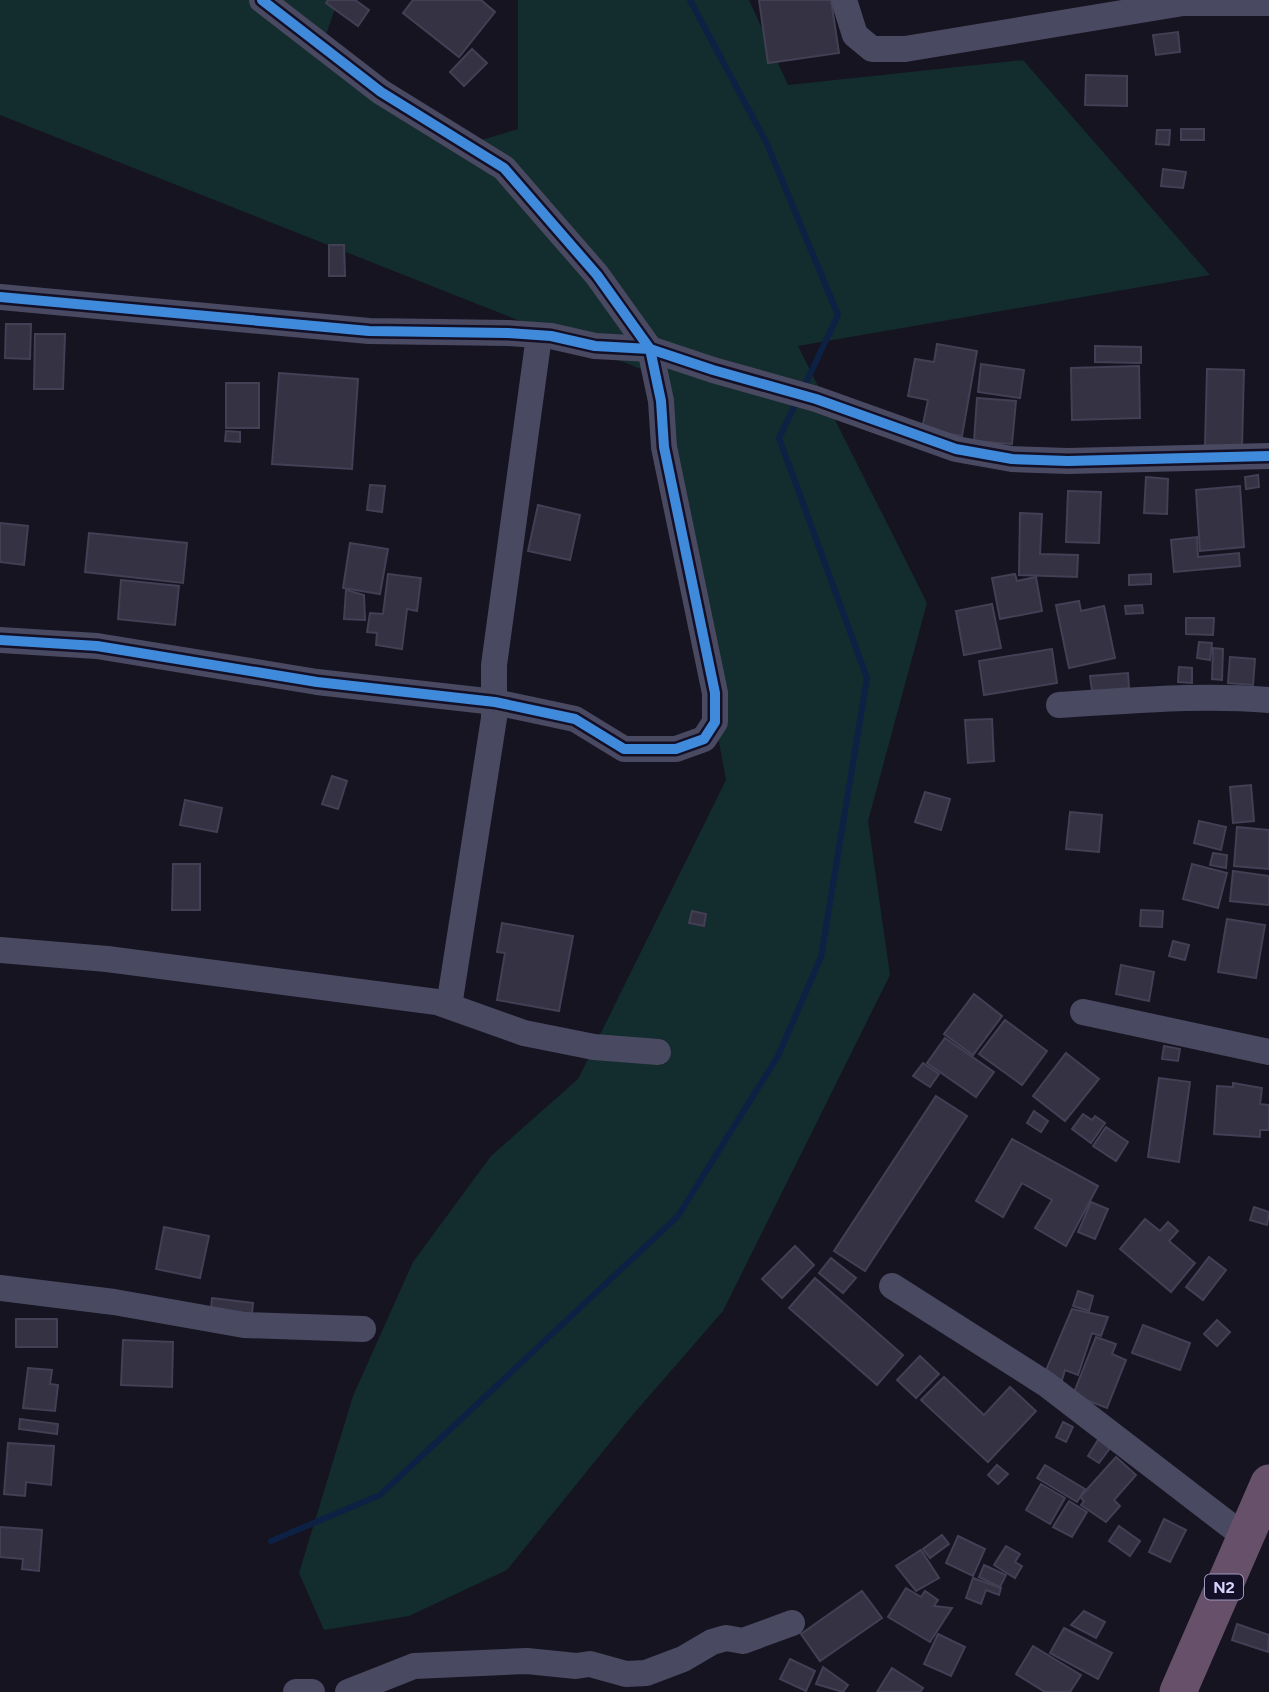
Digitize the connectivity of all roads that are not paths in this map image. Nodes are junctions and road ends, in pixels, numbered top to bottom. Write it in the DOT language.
graph roads {
  1 [pos="262,0"];
  2 [pos="844,0"];
  3 [pos="1269,3"];
  4 [pos="0,297"];
  5 [pos="539,335"];
  6 [pos="650,349"];
  7 [pos="1269,456"];
  8 [pos="0,640"];
  9 [pos="1269,700"];
  10 [pos="495,702"];
  11 [pos="1059,705"];
  12 [pos="0,950"];
  13 [pos="449,1006"];
  14 [pos="1083,1012"];
  15 [pos="658,1052"];
  16 [pos="1269,1052"];
  17 [pos="892,1286"];
  18 [pos="0,1288"];
  19 [pos="363,1329"];
  20 [pos="1269,1483"];
  21 [pos="1245,1537"];
  22 [pos="792,1623"];
  23 [pos="296,1692"];
  24 [pos="312,1692"];
  25 [pos="348,1692"];
  26 [pos="1178,1692"];
  1 -- 6 [label="street"];
  2 -- 3 [label="street"];
  4 -- 5 [label="street"];
  5 -- 6 [label="street"];
  5 -- 10 [label="street"];
  6 -- 7 [label="street"];
  6 -- 10 [label="street"];
  8 -- 10 [label="street"];
  9 -- 11 [label="street"];
  10 -- 13 [label="street"];
  12 -- 13 [label="street"];
  13 -- 15 [label="street"];
  14 -- 16 [label="street"];
  17 -- 21 [label="street"];
  18 -- 19 [label="street"];
  20 -- 21 [label="highway, N2"];
  21 -- 26 [label="highway, N2"];
  22 -- 25 [label="street"];
  23 -- 24 [label="street"];
}
